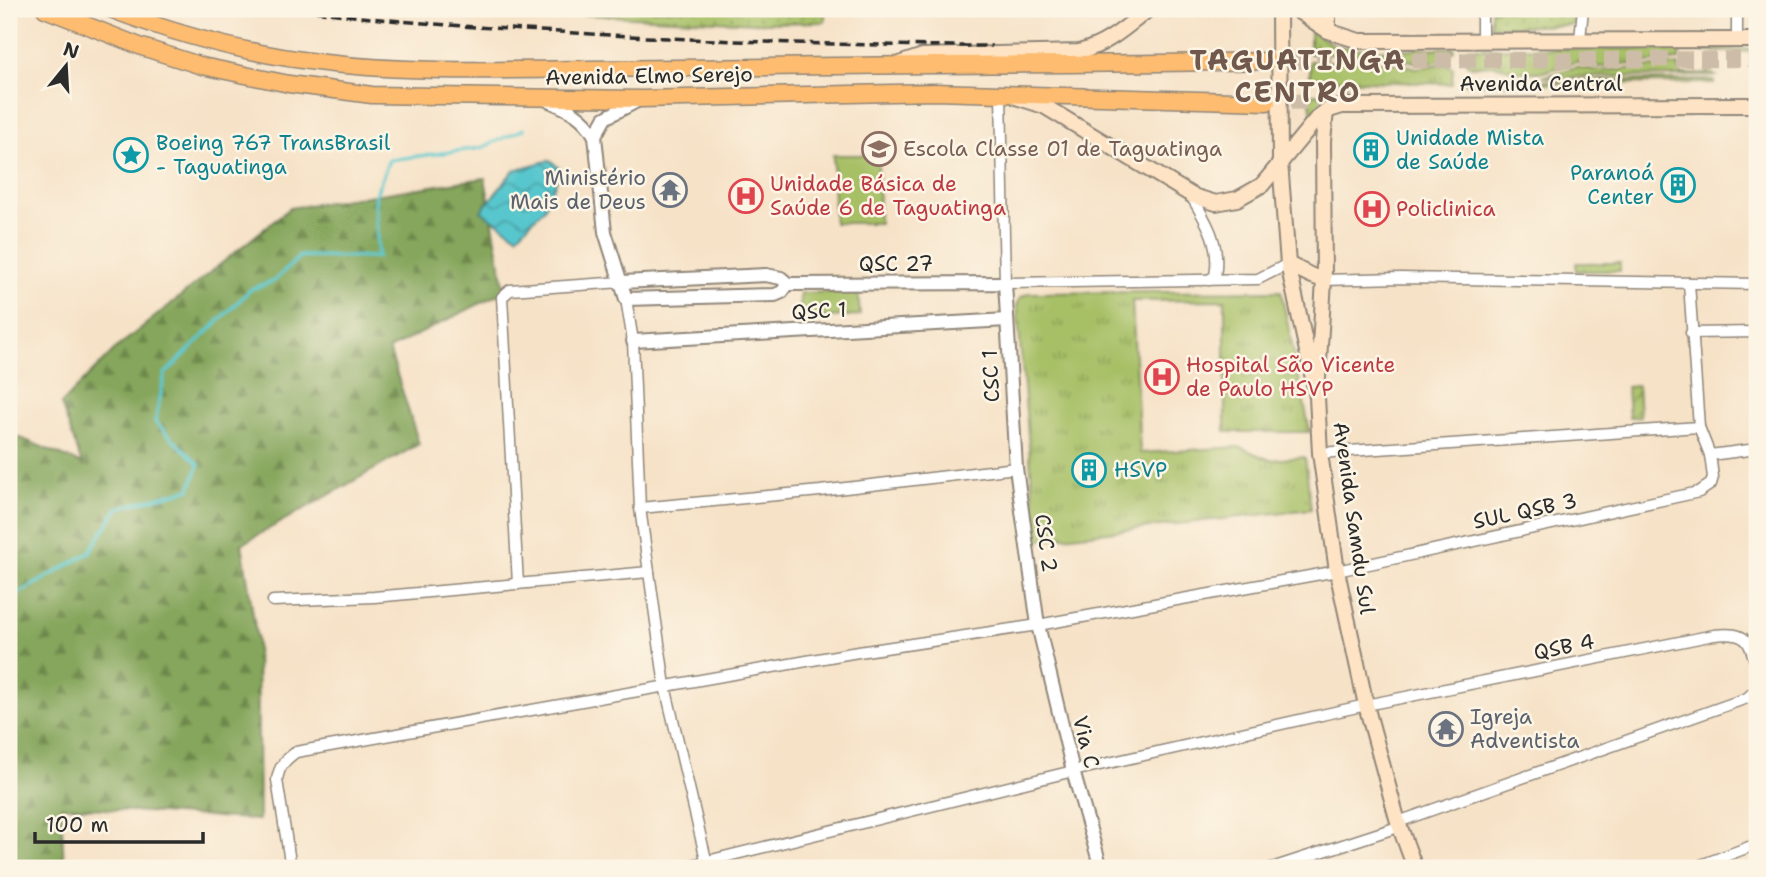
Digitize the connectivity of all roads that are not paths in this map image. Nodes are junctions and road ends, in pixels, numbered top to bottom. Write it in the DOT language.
graph roads {
  1 [pos="45,9"];
  2 [pos="110,9"];
  3 [pos="1149,9"];
  4 [pos="1279,9"];
  5 [pos="1295,9"];
  6 [pos="1328,9"];
  7 [pos="1482,9"];
  8 [pos="1583,9"];
  9 [pos="1737,9"];
  10 [pos="1328,31"];
  11 [pos="1580,39"];
  12 [pos="1482,40"];
  13 [pos="1737,40"];
  14 [pos="1757,40"];
  15 [pos="1268,61"];
  16 [pos="896,65"];
  17 [pos="1001,94"];
  18 [pos="544,99"];
  19 [pos="642,99"];
  20 [pos="1267,102"];
  21 [pos="1757,106"];
  22 [pos="1325,111"];
  23 [pos="595,136"];
  24 [pos="1280,162"];
  25 [pos="1189,194"];
  26 [pos="1288,264"];
  27 [pos="1209,280"];
  28 [pos="1324,280"];
  29 [pos="622,282"];
  30 [pos="1005,283"];
  31 [pos="788,284"];
  32 [pos="1689,284"];
  33 [pos="1757,284"];
  34 [pos="626,299"];
  35 [pos="1007,320"];
  36 [pos="1757,332"];
  37 [pos="1691,333"];
  38 [pos="633,341"];
  39 [pos="1317,397"];
  40 [pos="1699,427"];
  41 [pos="1757,449"];
  42 [pos="1320,453"];
  43 [pos="1710,454"];
  44 [pos="1016,468"];
  45 [pos="640,508"];
  46 [pos="1337,570"];
  47 [pos="649,572"];
  48 [pos="519,584"];
  49 [pos="273,601"];
  50 [pos="1038,625"];
  51 [pos="1756,659"];
  52 [pos="1757,672"];
  53 [pos="665,686"];
  54 [pos="1757,689"];
  55 [pos="1366,705"];
  56 [pos="1073,771"];
  57 [pos="1399,824"];
  58 [pos="1757,844"];
  59 [pos="707,865"];
  60 [pos="292,868"];
  61 [pos="679,868"];
  62 [pos="1101,868"];
  63 [pos="1272,868"];
  64 [pos="1415,868"];
  65 [pos="1693,868"];
  1 -- 18 [label="main road, Avenida Elmo Serejo"];
  2 -- 16 [label="main road, Avenida Elmo Serejo"];
  3 -- 16 [label="main road"];
  4 -- 24 [label="main road, Avenida Samdu Sul"];
  5 -- 10 [label="main road, Avenida Central"];
  6 -- 10 [label="main road"];
  7 -- 12 [label="street"];
  8 -- 11 [label="street"];
  9 -- 13 [label="street"];
  10 -- 12 [label="main road, Avenida Central"];
  11 -- 12 [label="main road, Avenida Central"];
  11 -- 13 [label="main road, Avenida Central"];
  13 -- 14 [label="main road, Avenida Central"];
  15 -- 16 [label="main road, Avenida Elmo Serejo"];
  17 -- 19 [label="main road, Avenida Elmo Serejo"];
  17 -- 20 [label="main road, Avenida Elmo Serejo"];
  17 -- 25 [label="main road"];
  17 -- 30 [label="street"];
  18 -- 19 [label="main road, Avenida Elmo Serejo"];
  18 -- 23 [label="street"];
  19 -- 23 [label="street"];
  21 -- 22 [label="main road, Avenida Central"];
  22 -- 24 [label="main road"];
  22 -- 28 [label="main road"];
  23 -- 29 [label="street"];
  24 -- 25 [label="main road"];
  24 -- 26 [label="main road, Avenida Samdu Sul"];
  25 -- 27 [label="street"];
  26 -- 27 [label="street"];
  26 -- 28 [label="main road"];
  26 -- 39 [label="main road, Avenida Samdu Sul"];
  27 -- 30 [label="street"];
  28 -- 32 [label="street"];
  28 -- 39 [label="main road"];
  29 -- 31 [label="street, QSC 27"];
  29 -- 34 [label="street"];
  29 -- 48 [label="street"];
  30 -- 31 [label="street, QSC 27"];
  30 -- 35 [label="street, CSC 1"];
  31 -- 34 [label="street, QSC 27"];
  32 -- 33 [label="street"];
  32 -- 37 [label="street"];
  34 -- 38 [label="street"];
  35 -- 38 [label="street, QSC 1"];
  35 -- 44 [label="street, CSC 1"];
  36 -- 37 [label="street"];
  37 -- 40 [label="street"];
  38 -- 45 [label="street"];
  39 -- 42 [label="main road, Avenida Samdu Sul"];
  40 -- 42 [label="street"];
  40 -- 43 [label="street"];
  41 -- 43 [label="street"];
  42 -- 46 [label="main road, Avenida Samdu Sul"];
  43 -- 46 [label="street, SUL QSB 3"];
  44 -- 45 [label="street"];
  44 -- 50 [label="street, CSC 2"];
  45 -- 47 [label="street"];
  46 -- 50 [label="street, SUL QSB 3"];
  46 -- 55 [label="main road, Avenida Samdu Sul"];
  47 -- 48 [label="street"];
  47 -- 53 [label="street"];
  48 -- 49 [label="street"];
  50 -- 53 [label="street, SUL QSB 3"];
  50 -- 56 [label="street, Via C"];
  51 -- 52 [label="street"];
  51 -- 55 [label="street, QSB 4"];
  53 -- 59 [label="street"];
  53 -- 60 [label="street, SUL QSB 3"];
  54 -- 57 [label="street"];
  55 -- 56 [label="street"];
  55 -- 57 [label="main road, Avenida Samdu Sul"];
  56 -- 59 [label="street"];
  56 -- 62 [label="street, Via C"];
  57 -- 63 [label="street"];
  57 -- 64 [label="main road, Avenida Samdu Sul"];
  58 -- 65 [label="street"];
  59 -- 61 [label="street"];
}
